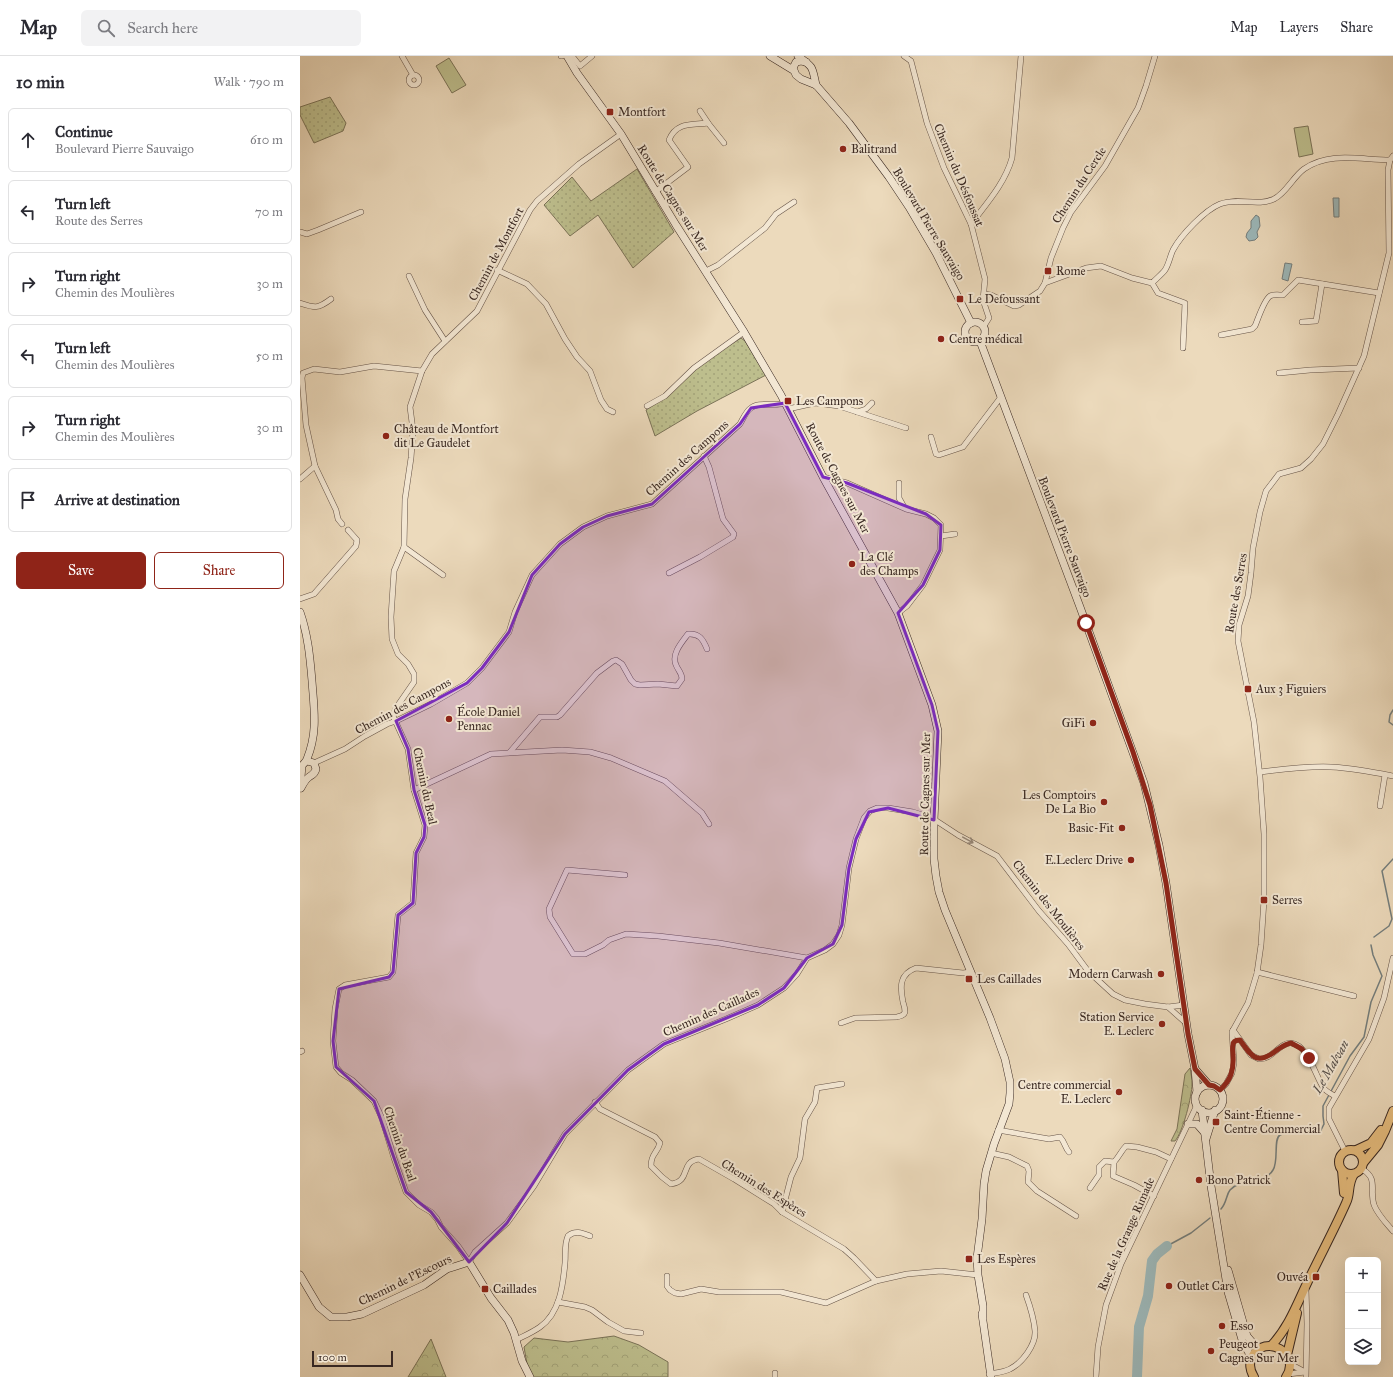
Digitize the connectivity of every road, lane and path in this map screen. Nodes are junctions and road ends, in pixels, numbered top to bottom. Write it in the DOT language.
graph roads {
  1 [pos="402,56"];
  2 [pos="561,56"];
  3 [pos="567,56"];
  4 [pos="572,56"];
  5 [pos="592,56"];
  6 [pos="770,56"];
  7 [pos="904,56"];
  8 [pos="1020,56"];
  9 [pos="1155,56"];
  10 [pos="795,62"];
  11 [pos="577,73"];
  12 [pos="814,74"];
  13 [pos="413,75"];
  14 [pos="807,80"];
  15 [pos="816,85"];
  16 [pos="700,111"];
  17 [pos="708,123"];
  18 [pos="621,134"];
  19 [pos="724,143"];
  20 [pos="1391,158"];
  21 [pos="655,192"];
  22 [pos="794,202"];
  23 [pos="361,212"];
  24 [pos="971,224"];
  25 [pos="300,232"];
  26 [pos="497,270"];
  27 [pos="706,271"];
  28 [pos="409,276"];
  29 [pos="1045,282"];
  30 [pos="1152,283"];
  31 [pos="1322,284"];
  32 [pos="1379,293"];
  33 [pos="984,294"];
  34 [pos="331,299"];
  35 [pos="300,303"];
  36 [pos="1302,322"];
  37 [pos="971,323"];
  38 [pos="984,326"];
  39 [pos="744,332"];
  40 [pos="1221,335"];
  41 [pos="445,341"];
  42 [pos="980,341"];
  43 [pos="1183,348"];
  44 [pos="1359,368"];
  45 [pos="422,371"];
  46 [pos="1279,373"];
  47 [pos="1001,397"];
  48 [pos="872,403"];
  49 [pos="648,406"];
  50 [pos="787,406"];
  51 [pos="613,412"];
  52 [pos="857,412"];
  53 [pos="906,428"];
  54 [pos="931,437"];
  55 [pos="704,456"];
  56 [pos="315,466"];
  57 [pos="823,477"];
  58 [pos="300,479"];
  59 [pos="899,483"];
  60 [pos="906,509"];
  61 [pos="342,524"];
  62 [pos="348,530"];
  63 [pos="955,534"];
  64 [pos="940,536"];
  65 [pos="404,546"];
  66 [pos="669,573"];
  67 [pos="443,575"];
  68 [pos="300,599"];
  69 [pos="300,612"];
  70 [pos="898,613"];
  71 [pos="707,649"];
  72 [pos="396,722"];
  73 [pos="510,752"];
  74 [pos="310,762"];
  75 [pos="302,771"];
  76 [pos="1260,772"];
  77 [pos="1386,775"];
  78 [pos="310,776"];
  79 [pos="1393,776"];
  80 [pos="300,789"];
  81 [pos="414,790"];
  82 [pos="1380,806"];
  83 [pos="934,820"];
  84 [pos="709,824"];
  85 [pos="624,875"];
  86 [pos="806,958"];
  87 [pos="1393,958"];
  88 [pos="971,972"];
  89 [pos="1257,972"];
  90 [pos="1354,996"];
  91 [pos="1184,1005"];
  92 [pos="1168,1007"];
  93 [pos="841,1023"];
  94 [pos="1186,1023"];
  95 [pos="1233,1030"];
  96 [pos="1240,1040"];
  97 [pos="1232,1045"];
  98 [pos="1195,1069"];
  99 [pos="842,1084"];
  100 [pos="1209,1085"];
  101 [pos="1220,1090"];
  102 [pos="1197,1092"];
  103 [pos="1335,1096"];
  104 [pos="595,1102"];
  105 [pos="1200,1108"];
  106 [pos="1216,1110"];
  107 [pos="1392,1113"];
  108 [pos="1188,1124"];
  109 [pos="998,1130"];
  110 [pos="1205,1136"];
  111 [pos="1356,1150"];
  112 [pos="1345,1151"];
  113 [pos="1069,1152"];
  114 [pos="991,1153"];
  115 [pos="1171,1159"];
  116 [pos="1114,1162"];
  117 [pos="1363,1165"];
  118 [pos="1342,1170"];
  119 [pos="1354,1174"];
  120 [pos="1090,1188"];
  121 [pos="1154,1196"];
  122 [pos="1342,1211"];
  123 [pos="782,1212"];
  124 [pos="1076,1216"];
  125 [pos="1393,1231"];
  126 [pos="590,1236"];
  127 [pos="464,1263"];
  128 [pos="1224,1265"];
  129 [pos="300,1275"];
  130 [pos="976,1275"];
  131 [pos="666,1276"];
  132 [pos="876,1281"];
  133 [pos="1306,1286"];
  134 [pos="1026,1295"];
  135 [pos="558,1302"];
  136 [pos="1299,1303"];
  137 [pos="641,1333"];
  138 [pos="516,1340"];
  139 [pos="1271,1346"];
  140 [pos="1260,1348"];
  141 [pos="1287,1355"];
  142 [pos="1252,1358"];
  143 [pos="1290,1364"];
  144 [pos="1306,1374"];
  145 [pos="990,1376"];
  146 [pos="1287,1376"];
  147 [pos="530,1377"];
  148 [pos="1096,1377"];
  149 [pos="1254,1377"];
  1 -- 13 [label="street"];
  2 -- 11 [label="main road, Route de Cagnes sur Mer"];
  3 -- 11 [label="main road, Route de Cagnes sur Mer"];
  4 -- 5 [label="street"];
  6 -- 10 [label="main road"];
  7 -- 24 [label="street, Chemin du Désfoussat"];
  8 -- 24 [label="street"];
  9 -- 29 [label="street, Chemin du Cercle"];
  10 -- 12 [label="main road"];
  10 -- 14 [label="main road"];
  11 -- 18 [label="main road, Route de Cagnes sur Mer"];
  12 -- 14 [label="main road"];
  12 -- 15 [label="main road"];
  14 -- 15 [label="main road, Boulevard Pierre Sauvaigo"];
  15 -- 37 [label="main road, Boulevard Pierre Sauvaigo"];
  16 -- 17 [label="street"];
  17 -- 19 [label="street"];
  17 -- 21 [label="street"];
  18 -- 21 [label="main road, Route de Cagnes sur Mer"];
  18 -- 26 [label="street, Chemin de Montfort"];
  20 -- 30 [label="street"];
  20 -- 32 [label="street, Route des Serres"];
  21 -- 27 [label="main road, Route de Cagnes sur Mer"];
  22 -- 27 [label="street"];
  23 -- 25 [label="street"];
  24 -- 33 [label="street, Chemin du Désfoussat"];
  26 -- 41 [label="street, Chemin de Montfort"];
  26 -- 51 [label="street"];
  27 -- 39 [label="main road, Route de Cagnes sur Mer"];
  28 -- 41 [label="street"];
  29 -- 30 [label="street"];
  29 -- 33 [label="street, Chemin du Cercle"];
  30 -- 43 [label="street"];
  31 -- 32 [label="street"];
  31 -- 36 [label="street"];
  31 -- 40 [label="street"];
  32 -- 44 [label="street, Route des Serres"];
  33 -- 38 [label="street, Chemin du Désfoussat"];
  34 -- 35 [label="street"];
  37 -- 38 [label="main road"];
  37 -- 42 [label="main road"];
  38 -- 42 [label="main road"];
  39 -- 49 [label="street"];
  39 -- 50 [label="main road, Route de Cagnes sur Mer"];
  41 -- 45 [label="street, Chemin de Montfort"];
  42 -- 47 [label="main road, Boulevard Pierre Sauvaigo"];
  44 -- 46 [label="street"];
  44 -- 76 [label="street, Route des Serres"];
  45 -- 56 [label="street"];
  45 -- 65 [label="street, Chemin de Montfort"];
  47 -- 54 [label="street"];
  47 -- 91 [label="main road, Boulevard Pierre Sauvaigo"];
  48 -- 52 [label="street"];
  50 -- 52 [label="street, Chemin des Campons"];
  50 -- 55 [label="street, Chemin des Campons"];
  50 -- 57 [label="main road, Route de Cagnes sur Mer"];
  52 -- 53 [label="street, Chemin des Campons"];
  55 -- 66 [label="street"];
  55 -- 72 [label="street, Chemin des Campons"];
  56 -- 58 [label="street"];
  56 -- 61 [label="street"];
  57 -- 60 [label="street"];
  57 -- 70 [label="main road, Route de Cagnes sur Mer"];
  59 -- 60 [label="street"];
  60 -- 64 [label="street"];
  62 -- 68 [label="street"];
  63 -- 64 [label="street"];
  64 -- 70 [label="street"];
  65 -- 67 [label="street"];
  65 -- 72 [label="street, Chemin de Montfort"];
  69 -- 74 [label="main road"];
  70 -- 83 [label="main road, Route de Cagnes sur Mer"];
  71 -- 73 [label="street"];
  72 -- 74 [label="street, Chemin des Campons"];
  72 -- 81 [label="street, Chemin du Beal"];
  73 -- 81 [label="street"];
  73 -- 84 [label="street"];
  74 -- 75 [label="main road"];
  74 -- 78 [label="main road"];
  75 -- 78 [label="main road"];
  75 -- 80 [label="main road"];
  76 -- 77 [label="street"];
  76 -- 89 [label="street, Route des Serres"];
  77 -- 79 [label="street"];
  77 -- 82 [label="street"];
  78 -- 80 [label="main road"];
  81 -- 127 [label="street, Chemin du Beal"];
  83 -- 86 [label="street"];
  83 -- 88 [label="main road, Route de Cagnes sur Mer"];
  83 -- 92 [label="street, Chemin des Moulières, one-way"];
  85 -- 86 [label="street"];
  86 -- 104 [label="street, Chemin des Caillades"];
  87 -- 103 [label="street"];
  88 -- 93 [label="street"];
  88 -- 109 [label="main road, Route de Cagnes sur Mer"];
  89 -- 90 [label="street"];
  89 -- 95 [label="street, Route des Serres"];
  91 -- 92 [label="street, Chemin des Moulières"];
  91 -- 94 [label="main road, Boulevard Pierre Sauvaigo"];
  92 -- 94 [label="street"];
  94 -- 98 [label="main road, Boulevard Pierre Sauvaigo"];
  95 -- 96 [label="street"];
  95 -- 97 [label="street, Route des Serres"];
  96 -- 97 [label="street"];
  96 -- 103 [label="street"];
  97 -- 101 [label="street, Route des Serres"];
  98 -- 100 [label="main road"];
  98 -- 102 [label="main road, Boulevard Pierre Sauvaigo"];
  99 -- 123 [label="street"];
  100 -- 101 [label="main road"];
  100 -- 102 [label="main road"];
  101 -- 106 [label="main road"];
  102 -- 105 [label="main road"];
  103 -- 112 [label="street"];
  104 -- 123 [label="street, Chemin des Espères"];
  104 -- 127 [label="street, Chemin des Caillades"];
  105 -- 106 [label="main road"];
  105 -- 108 [label="street, Rue de la Grange Rimade"];
  105 -- 110 [label="main road"];
  106 -- 110 [label="main road"];
  107 -- 111 [label="main road"];
  107 -- 117 [label="main road"];
  108 -- 110 [label="main road"];
  108 -- 115 [label="street, Rue de la Grange Rimade"];
  109 -- 113 [label="street"];
  109 -- 114 [label="main road, Route de Cagnes sur Mer"];
  110 -- 128 [label="main road"];
  111 -- 112 [label="main road"];
  111 -- 117 [label="main road"];
  112 -- 118 [label="main road"];
  114 -- 124 [label="street"];
  114 -- 130 [label="main road, Route de Cagnes sur Mer"];
  115 -- 116 [label="street"];
  115 -- 121 [label="street, Rue de la Grange Rimade"];
  116 -- 120 [label="street"];
  116 -- 121 [label="street"];
  117 -- 119 [label="main road"];
  117 -- 125 [label="street"];
  118 -- 119 [label="main road"];
  118 -- 122 [label="main road"];
  119 -- 122 [label="main road"];
  121 -- 148 [label="street, Rue de la Grange Rimade"];
  122 -- 133 [label="main road"];
  123 -- 132 [label="street, Chemin des Espères"];
  126 -- 135 [label="street"];
  127 -- 129 [label="main road, Chemin de l'Escours"];
  127 -- 138 [label="main road"];
  128 -- 140 [label="main road"];
  128 -- 142 [label="main road"];
  130 -- 132 [label="street"];
  130 -- 145 [label="main road, Route de Cagnes sur Mer"];
  131 -- 132 [label="street"];
  133 -- 136 [label="main road"];
  133 -- 144 [label="street"];
  134 -- 145 [label="street"];
  135 -- 137 [label="street"];
  135 -- 138 [label="street"];
  136 -- 139 [label="main road"];
  136 -- 141 [label="main road"];
  138 -- 147 [label="main road"];
  139 -- 140 [label="main road"];
  139 -- 141 [label="main road"];
  140 -- 142 [label="main road"];
  141 -- 143 [label="main road"];
  142 -- 149 [label="main road"];
  143 -- 144 [label="street"];
  143 -- 146 [label="main road"];
  144 -- 146 [label="street"];
}
